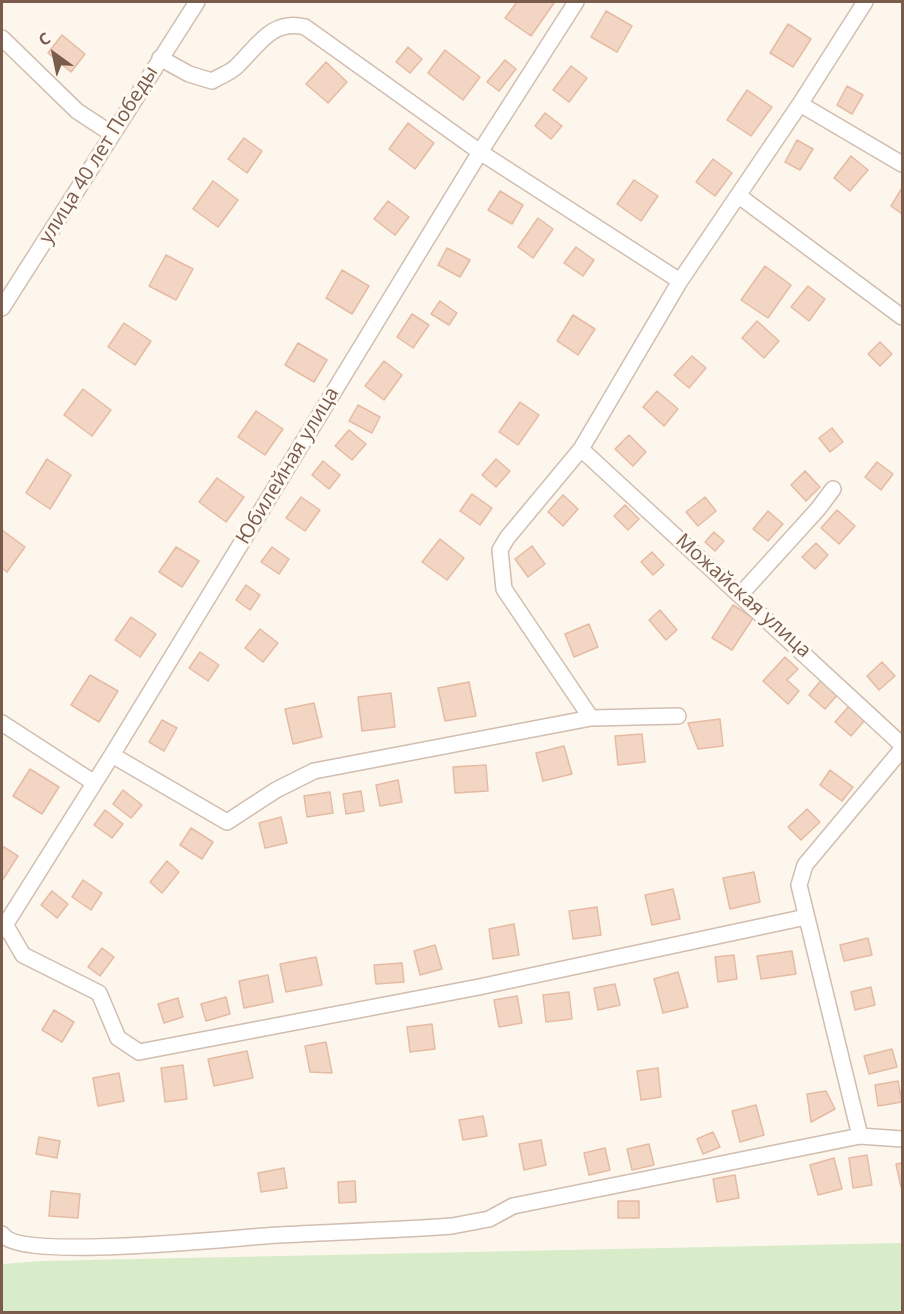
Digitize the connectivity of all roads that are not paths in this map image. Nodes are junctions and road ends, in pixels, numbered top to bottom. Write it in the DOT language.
graph roads {
  1 [pos="197,2"];
  2 [pos="576,2"];
  3 [pos="865,2"];
  4 [pos="2,38"];
  5 [pos="18,54"];
  6 [pos="2,57"];
  7 [pos="160,58"];
  8 [pos="800,104"];
  9 [pos="112,134"];
  10 [pos="480,152"];
  11 [pos="903,164"];
  12 [pos="739,196"];
  13 [pos="680,281"];
  14 [pos="2,308"];
  15 [pos="903,317"];
  16 [pos="581,449"];
  17 [pos="834,489"];
  18 [pos="740,595"];
  19 [pos="678,716"];
  20 [pos="591,718"];
  21 [pos="2,723"];
  22 [pos="903,747"];
  23 [pos="112,754"];
  24 [pos="93,782"];
  25 [pos="806,917"];
  26 [pos="3,927"];
  27 [pos="860,1136"];
  28 [pos="903,1139"];
  29 [pos="2,1234"];
  1 -- 7 [label="street, улица 40 лет Победы"];
  2 -- 10 [label="street, Юбилейная улица"];
  3 -- 8 [label="street"];
  4 -- 5 [label="street"];
  5 -- 6 [label="street"];
  5 -- 9 [label="street"];
  7 -- 9 [label="street, улица 40 лет Победы"];
  7 -- 10 [label="street"];
  8 -- 11 [label="street"];
  8 -- 12 [label="street"];
  9 -- 14 [label="street, улица 40 лет Победы"];
  10 -- 13 [label="street"];
  10 -- 23 [label="street, Юбилейная улица"];
  12 -- 13 [label="street"];
  12 -- 15 [label="street"];
  13 -- 16 [label="street"];
  16 -- 18 [label="street, Можайская улица"];
  16 -- 20 [label="street"];
  17 -- 18 [label="street"];
  18 -- 22 [label="street, Можайская улица"];
  19 -- 20 [label="street"];
  20 -- 23 [label="street"];
  21 -- 24 [label="street"];
  22 -- 25 [label="street"];
  23 -- 24 [label="street, Юбилейная улица"];
  24 -- 26 [label="street, Юбилейная улица"];
  25 -- 26 [label="street"];
  25 -- 27 [label="street"];
  27 -- 28 [label="street"];
  27 -- 29 [label="street"];
}
